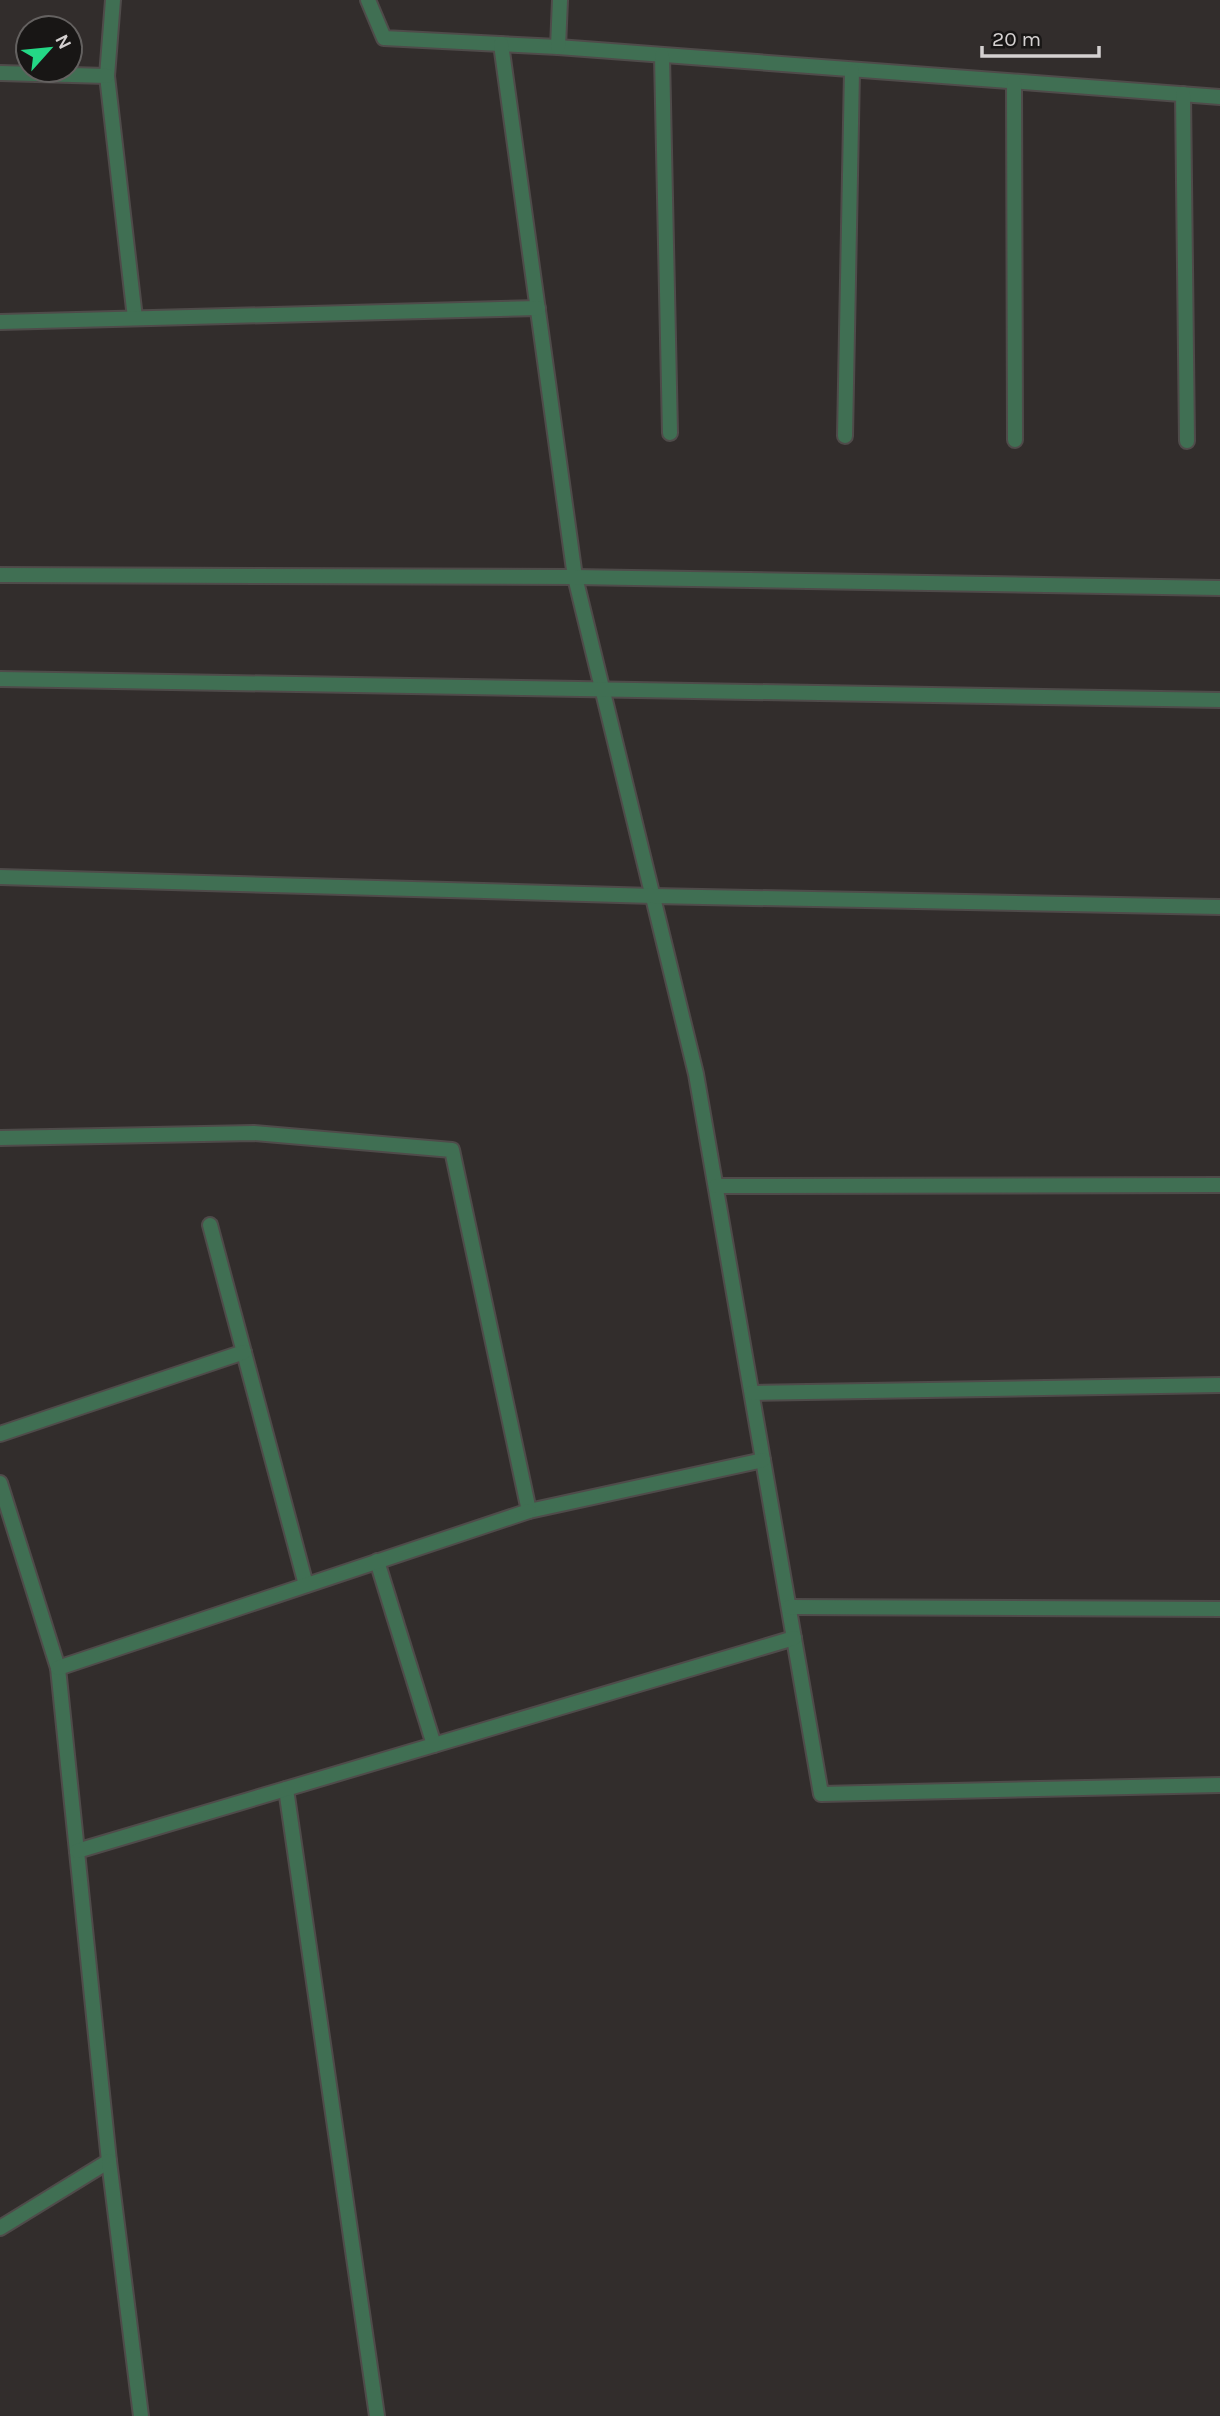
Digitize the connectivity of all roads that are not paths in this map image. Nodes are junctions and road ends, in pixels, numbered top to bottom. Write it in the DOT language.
graph roads {
  1 [pos="113,0"];
  2 [pos="368,0"];
  3 [pos="560,0"];
  4 [pos="501,44"];
  5 [pos="558,47"];
  6 [pos="663,56"];
  7 [pos="852,71"];
  8 [pos="0,73"];
  9 [pos="107,76"];
  10 [pos="1014,82"];
  11 [pos="1183,94"];
  12 [pos="1220,97"];
  13 [pos="538,308"];
  14 [pos="135,318"];
  15 [pos="0,322"];
  16 [pos="670,433"];
  17 [pos="845,436"];
  18 [pos="1015,440"];
  19 [pos="1187,441"];
  20 [pos="0,575"];
  21 [pos="575,577"];
  22 [pos="1220,588"];
  23 [pos="0,679"];
  24 [pos="604,691"];
  25 [pos="1220,700"];
  26 [pos="0,877"];
  27 [pos="653,896"];
  28 [pos="1220,906"];
  29 [pos="0,1138"];
  30 [pos="1220,1185"];
  31 [pos="716,1186"];
  32 [pos="210,1225"];
  33 [pos="244,1352"];
  34 [pos="1220,1385"];
  35 [pos="752,1393"];
  36 [pos="0,1434"];
  37 [pos="764,1460"];
  38 [pos="0,1483"];
  39 [pos="529,1511"];
  40 [pos="377,1561"];
  41 [pos="306,1585"];
  42 [pos="789,1607"];
  43 [pos="1220,1609"];
  44 [pos="794,1638"];
  45 [pos="58,1668"];
  46 [pos="434,1745"];
  47 [pos="1220,1785"];
  48 [pos="286,1789"];
  49 [pos="77,1850"];
  50 [pos="109,2161"];
  51 [pos="0,2228"];
  52 [pos="141,2416"];
  53 [pos="377,2416"];
  1 -- 9 [label="street"];
  2 -- 4 [label="street"];
  3 -- 5 [label="street"];
  4 -- 5 [label="street"];
  4 -- 13 [label="street"];
  5 -- 6 [label="street"];
  6 -- 7 [label="street"];
  6 -- 16 [label="street"];
  7 -- 10 [label="street"];
  7 -- 17 [label="street"];
  8 -- 9 [label="street"];
  9 -- 14 [label="street"];
  10 -- 11 [label="street"];
  10 -- 18 [label="street"];
  11 -- 12 [label="street"];
  11 -- 19 [label="street"];
  13 -- 14 [label="street"];
  13 -- 21 [label="street"];
  14 -- 15 [label="street"];
  20 -- 21 [label="street"];
  21 -- 22 [label="street"];
  21 -- 24 [label="street"];
  23 -- 24 [label="street"];
  24 -- 25 [label="street"];
  24 -- 27 [label="street"];
  26 -- 27 [label="street"];
  27 -- 28 [label="street"];
  27 -- 31 [label="street"];
  29 -- 39 [label="street"];
  30 -- 31 [label="street"];
  31 -- 35 [label="street"];
  32 -- 33 [label="street"];
  33 -- 36 [label="street"];
  33 -- 41 [label="street"];
  34 -- 35 [label="street"];
  35 -- 37 [label="street"];
  37 -- 39 [label="street"];
  37 -- 42 [label="street"];
  38 -- 45 [label="street"];
  39 -- 40 [label="street"];
  40 -- 41 [label="street"];
  40 -- 46 [label="street"];
  41 -- 45 [label="street"];
  42 -- 43 [label="street"];
  42 -- 44 [label="street"];
  44 -- 46 [label="street"];
  44 -- 47 [label="street"];
  45 -- 49 [label="street"];
  46 -- 48 [label="street"];
  48 -- 49 [label="street"];
  48 -- 53 [label="street"];
  49 -- 50 [label="street"];
  50 -- 51 [label="street"];
  50 -- 52 [label="street"];
}
